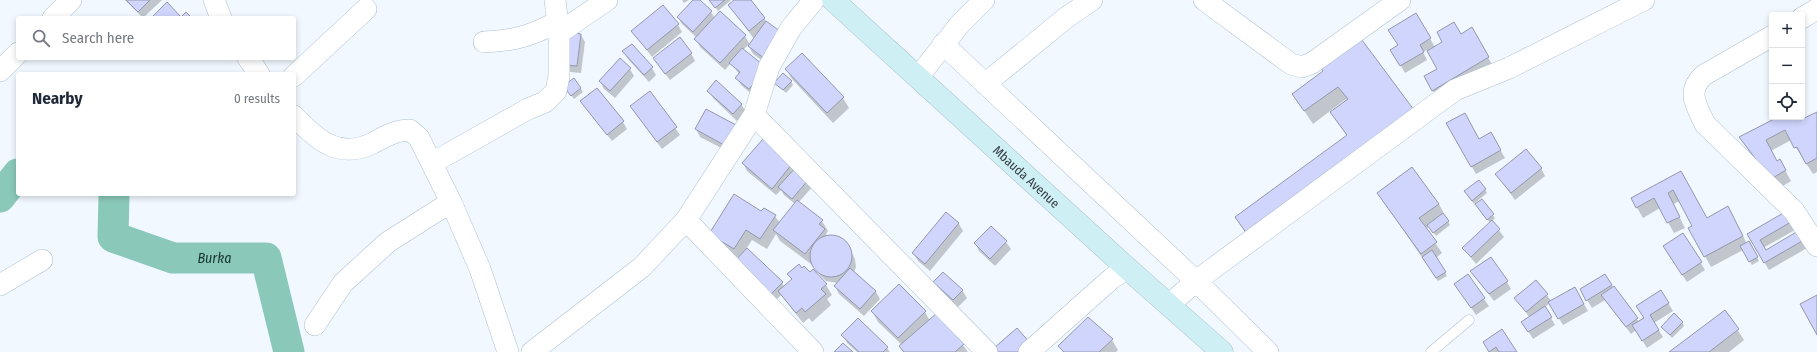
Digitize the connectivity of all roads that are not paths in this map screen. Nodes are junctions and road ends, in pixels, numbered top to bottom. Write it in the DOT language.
graph roads {
  1 [pos="71,0"];
  2 [pos="214,0"];
  3 [pos="555,0"];
  4 [pos="607,0"];
  5 [pos="814,0"];
  6 [pos="833,0"];
  7 [pos="984,0"];
  8 [pos="1092,0"];
  9 [pos="1204,0"];
  10 [pos="1400,0"];
  11 [pos="1644,0"];
  12 [pos="366,9"];
  13 [pos="1817,9"];
  14 [pos="55,16"];
  15 [pos="220,16"];
  16 [pos="1805,16"];
  17 [pos="558,28"];
  18 [pos="1769,38"];
  19 [pos="484,42"];
  20 [pos="943,44"];
  21 [pos="16,55"];
  22 [pos="249,60"];
  23 [pos="0,71"];
  24 [pos="258,72"];
  25 [pos="296,74"];
  26 [pos="918,77"];
  27 [pos="985,84"];
  28 [pos="754,115"];
  29 [pos="296,118"];
  30 [pos="432,163"];
  31 [pos="451,202"];
  32 [pos="686,220"];
  33 [pos="1817,246"];
  34 [pos="42,260"];
  35 [pos="1127,268"];
  36 [pos="1196,281"];
  37 [pos="0,285"];
  38 [pos="1169,305"];
  39 [pos="1469,320"];
  40 [pos="315,325"];
  41 [pos="508,352"];
  42 [pos="532,352"];
  43 [pos="812,352"];
  44 [pos="987,352"];
  45 [pos="1029,352"];
  46 [pos="1222,352"];
  47 [pos="1268,352"];
  48 [pos="1431,352"];
  1 -- 14 [label="street"];
  2 -- 15 [label="street"];
  3 -- 17 [label="street"];
  4 -- 17 [label="street"];
  5 -- 28 [label="street"];
  6 -- 26 [label="street, Mbauda Avenue"];
  7 -- 20 [label="street"];
  8 -- 27 [label="street"];
  9 -- 10 [label="street"];
  11 -- 36 [label="street"];
  12 -- 25 [label="street"];
  13 -- 16 [label="street"];
  17 -- 19 [label="street"];
  17 -- 30 [label="street"];
  18 -- 33 [label="street"];
  20 -- 26 [label="street"];
  20 -- 27 [label="street"];
  21 -- 23 [label="street"];
  22 -- 24 [label="street"];
  26 -- 35 [label="street, Mbauda Avenue"];
  27 -- 36 [label="street"];
  28 -- 32 [label="street"];
  28 -- 44 [label="street"];
  29 -- 30 [label="street"];
  30 -- 31 [label="street"];
  31 -- 40 [label="street"];
  31 -- 41 [label="street"];
  32 -- 42 [label="street"];
  32 -- 43 [label="street"];
  34 -- 37 [label="street"];
  35 -- 38 [label="street, Mbauda Avenue"];
  35 -- 45 [label="street"];
  36 -- 38 [label="street"];
  36 -- 47 [label="street"];
  38 -- 46 [label="street, Mbauda Avenue"];
  39 -- 48 [label="lane"];
}
